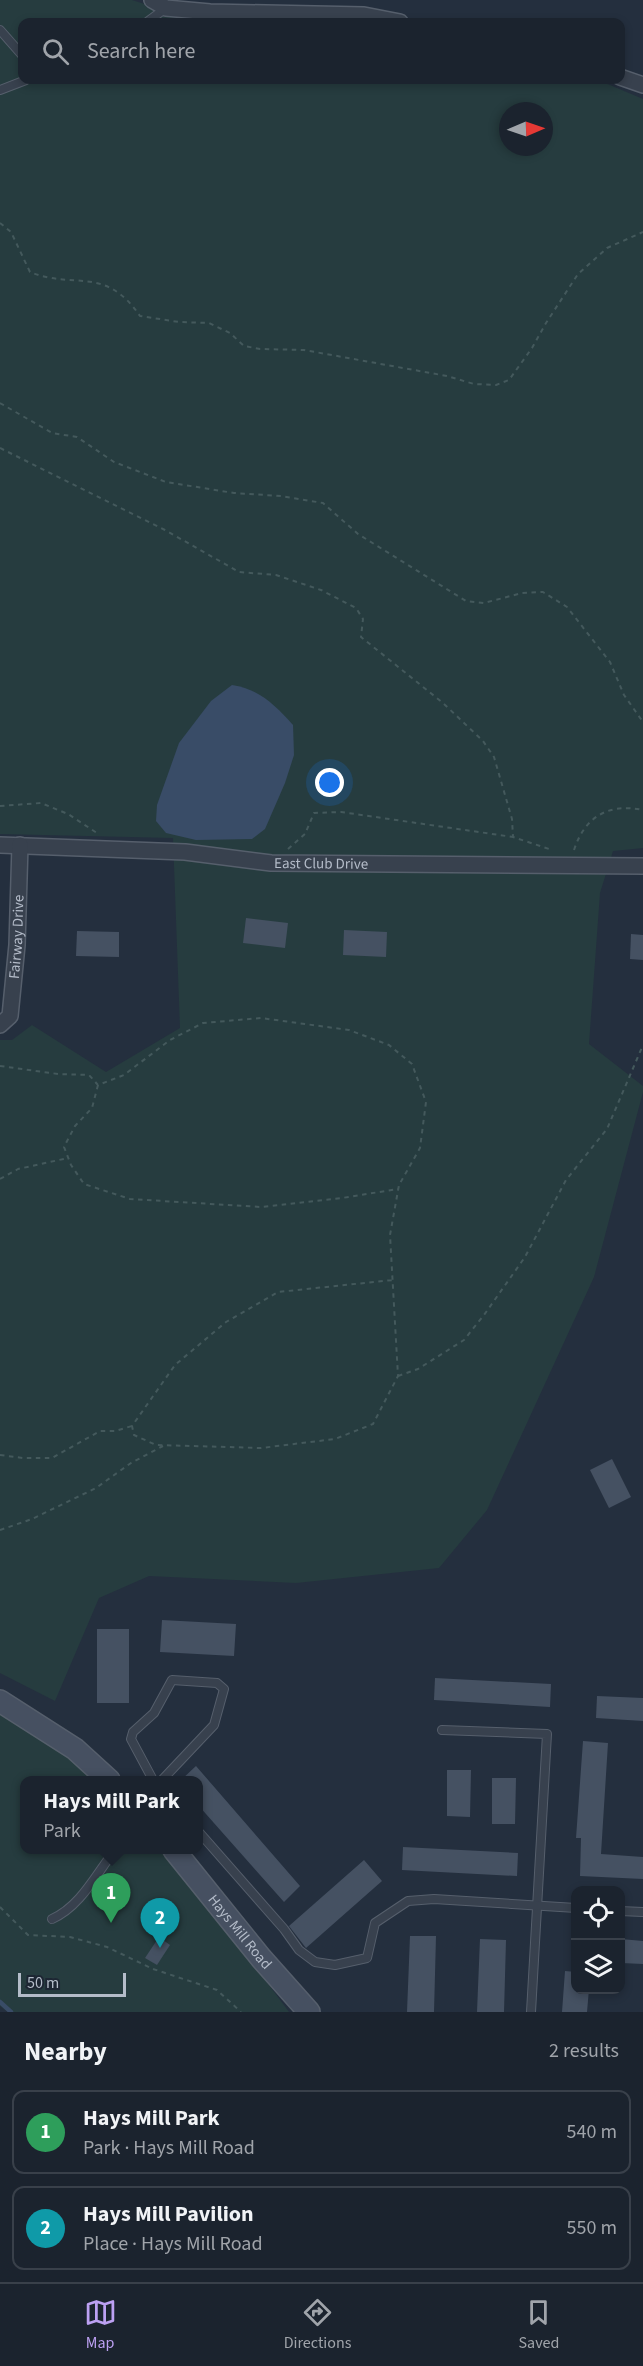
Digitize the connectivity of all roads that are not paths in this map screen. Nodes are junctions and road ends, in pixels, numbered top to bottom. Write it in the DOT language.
graph roads {
  1 [pos="159,4"];
  2 [pos="150,18"];
  3 [pos="379,18"];
  4 [pos="0,30"];
  5 [pos="3,38"];
  6 [pos="18,51"];
  7 [pos="625,78"];
  8 [pos="18,83"];
  9 [pos="643,85"];
  10 [pos="0,90"];
  11 [pos="0,845"];
  12 [pos="20,845"];
  13 [pos="643,866"];
  14 [pos="0,1025"];
  15 [pos="0,1701"];
  16 [pos="442,1730"];
  17 [pos="105,1776"];
  18 [pos="151,1776"];
  19 [pos="166,1776"];
  20 [pos="203,1837"];
  21 [pos="112,1854"];
  22 [pos="177,1854"];
  23 [pos="537,1906"];
  24 [pos="571,1908"];
  25 [pos="625,1911"];
  26 [pos="643,1912"];
  27 [pos="52,1919"];
  28 [pos="309,2012"];
  29 [pos="531,2012"];
  1 -- 2 [label="lane"];
  1 -- 3 [label="street"];
  4 -- 5 [label="lane"];
  5 -- 6 [label="lane"];
  7 -- 9 [label="street"];
  8 -- 10 [label="lane"];
  11 -- 12 [label="street, East Club Drive"];
  12 -- 13 [label="street, East Club Drive"];
  12 -- 14 [label="street, Fairway Drive"];
  15 -- 17 [label="street"];
  16 -- 23 [label="lane"];
  18 -- 19 [label="lane"];
  20 -- 23 [label="lane"];
  21 -- 27 [label="lane"];
  22 -- 28 [label="street, Hays Mill Road"];
  23 -- 24 [label="lane"];
  23 -- 29 [label="lane"];
  25 -- 26 [label="lane"];
}
